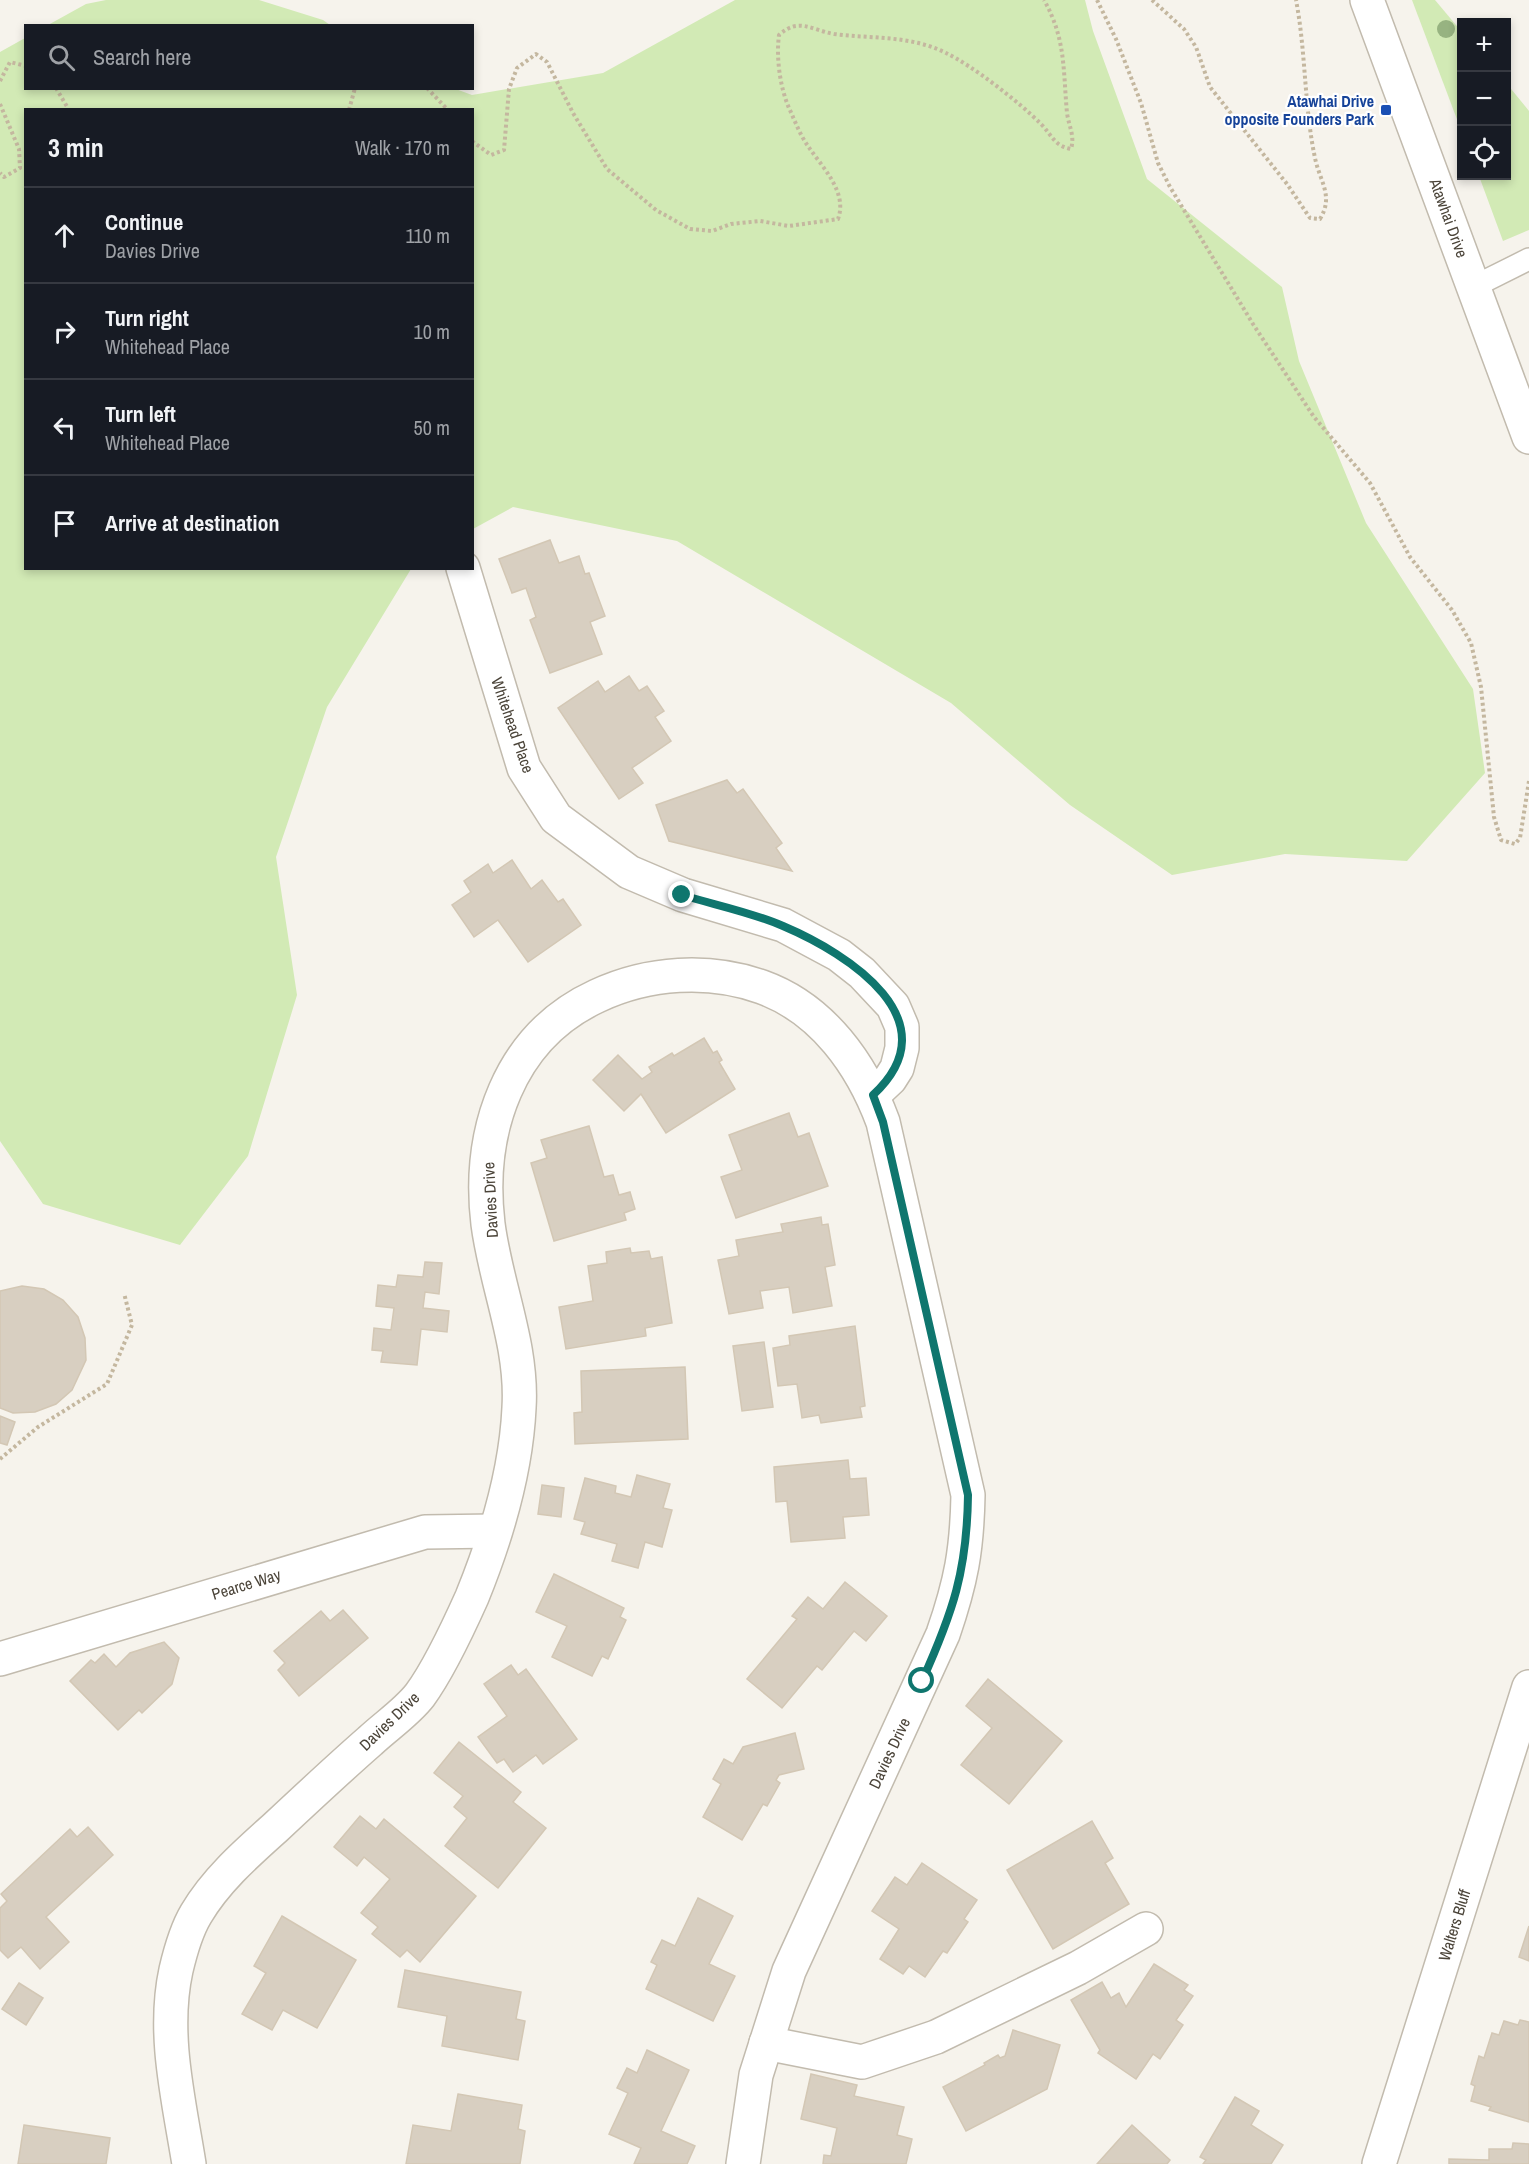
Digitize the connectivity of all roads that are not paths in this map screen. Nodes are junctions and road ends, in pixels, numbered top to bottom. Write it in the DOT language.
graph roads {
  1 [pos="1367,0"];
  2 [pos="1529,259"];
  3 [pos="1474,286"];
  4 [pos="1529,437"];
  5 [pos="464,570"];
  6 [pos="873,1095"];
  7 [pos="495,1531"];
  8 [pos="0,1659"];
  9 [pos="1529,1687"];
  10 [pos="1146,1929"];
  11 [pos="766,2043"];
  12 [pos="189,2164"];
  13 [pos="743,2164"];
  14 [pos="1379,2164"];
  1 -- 3 [label="street, Atawhai Drive"];
  2 -- 3 [label="lane"];
  3 -- 4 [label="street, Atawhai Drive"];
  5 -- 6 [label="street, Whitehead Place"];
  6 -- 7 [label="street, Davies Drive"];
  6 -- 11 [label="street, Davies Drive"];
  7 -- 8 [label="street, Pearce Way"];
  7 -- 12 [label="street, Davies Drive"];
  9 -- 14 [label="street, Walters Bluff"];
  10 -- 11 [label="street"];
  11 -- 13 [label="street, Davies Drive"];
}
